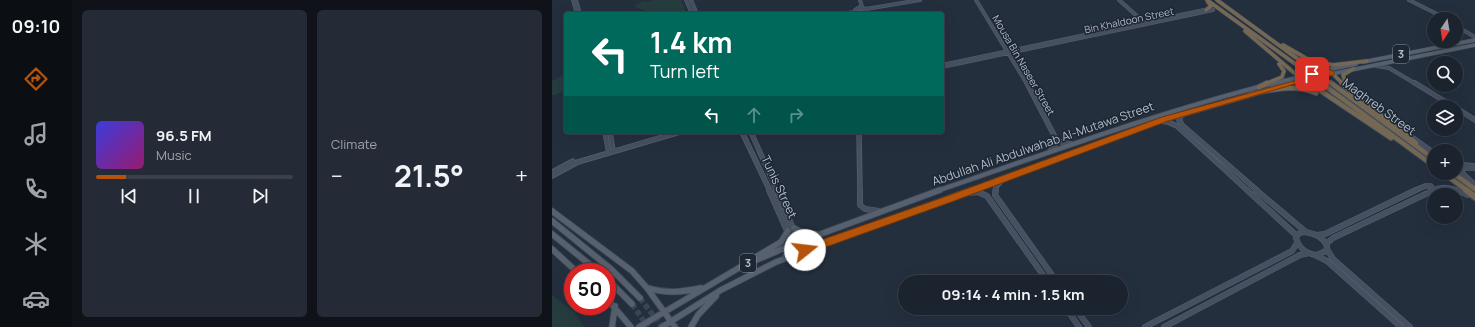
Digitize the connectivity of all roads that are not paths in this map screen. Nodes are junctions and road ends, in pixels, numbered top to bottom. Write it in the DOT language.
graph roads {
  1 [pos="575,0"];
  2 [pos="686,0"];
  3 [pos="691,0"];
  4 [pos="860,0"];
  5 [pos="920,0"];
  6 [pos="976,0"];
  7 [pos="1118,0"];
  8 [pos="1207,0"];
  9 [pos="1217,0"];
  10 [pos="1405,0"];
  11 [pos="1409,0"];
  12 [pos="862,7"];
  13 [pos="866,9"];
  14 [pos="1206,10"];
  15 [pos="1221,10"];
  16 [pos="855,11"];
  17 [pos="577,12"];
  18 [pos="579,12"];
  19 [pos="691,12"];
  20 [pos="696,12"];
  21 [pos="850,12"];
  22 [pos="858,12"];
  23 [pos="863,12"];
  24 [pos="1430,12"];
  25 [pos="1431,12"];
  26 [pos="1242,18"];
  27 [pos="1144,24"];
  28 [pos="1463,28"];
  29 [pos="1463,29"];
  30 [pos="1475,33"];
  31 [pos="1475,37"];
  32 [pos="1475,40"];
  33 [pos="1475,45"];
  34 [pos="1267,50"];
  35 [pos="1292,50"];
  36 [pos="1009,52"];
  37 [pos="1406,58"];
  38 [pos="1367,61"];
  39 [pos="944,66"];
  40 [pos="1362,67"];
  41 [pos="1353,68"];
  42 [pos="1326,72"];
  43 [pos="1332,73"];
  44 [pos="1400,74"];
  45 [pos="1303,78"];
  46 [pos="1259,87"];
  47 [pos="1251,94"];
  48 [pos="1356,96"];
  49 [pos="1442,100"];
  50 [pos="1336,102"];
  51 [pos="1463,113"];
  52 [pos="1182,114"];
  53 [pos="1475,120"];
  54 [pos="1160,121"];
  55 [pos="1176,126"];
  56 [pos="1182,126"];
  57 [pos="1399,129"];
  58 [pos="606,134"];
  59 [pos="610,134"];
  60 [pos="665,134"];
  61 [pos="673,134"];
  62 [pos="743,134"];
  63 [pos="752,134"];
  64 [pos="859,134"];
  65 [pos="1056,139"];
  66 [pos="1078,144"];
  67 [pos="1202,146"];
  68 [pos="1427,148"];
  69 [pos="611,151"];
  70 [pos="1208,152"];
  71 [pos="1427,153"];
  72 [pos="1047,154"];
  73 [pos="1427,154"];
  74 [pos="1424,159"];
  75 [pos="1427,161"];
  76 [pos="1463,165"];
  77 [pos="1475,167"];
  78 [pos="552,172"];
  79 [pos="552,176"];
  80 [pos="1003,178"];
  81 [pos="1452,180"];
  82 [pos="1463,180"];
  83 [pos="1475,185"];
  84 [pos="1253,188"];
  85 [pos="1432,188"];
  86 [pos="1439,188"];
  87 [pos="1452,188"];
  88 [pos="1475,189"];
  89 [pos="1248,191"];
  90 [pos="769,192"];
  91 [pos="1463,192"];
  92 [pos="965,193"];
  93 [pos="1427,193"];
  94 [pos="778,195"];
  95 [pos="1261,195"];
  96 [pos="996,196"];
  97 [pos="1254,196"];
  98 [pos="1475,198"];
  99 [pos="990,199"];
  100 [pos="1374,210"];
  101 [pos="552,211"];
  102 [pos="886,211"];
  103 [pos="1368,213"];
  104 [pos="1381,215"];
  105 [pos="1373,218"];
  106 [pos="552,221"];
  107 [pos="1016,224"];
  108 [pos="1010,226"];
  109 [pos="794,228"];
  110 [pos="1021,231"];
  111 [pos="788,232"];
  112 [pos="828,232"];
  113 [pos="1306,232"];
  114 [pos="1014,233"];
  115 [pos="552,234"];
  116 [pos="1317,235"];
  117 [pos="1297,236"];
  118 [pos="799,242"];
  119 [pos="1297,243"];
  120 [pos="795,247"];
  121 [pos="1326,247"];
  122 [pos="552,249"];
  123 [pos="810,249"];
  124 [pos="1294,249"];
  125 [pos="1309,253"];
  126 [pos="1300,255"];
  127 [pos="1315,255"];
  128 [pos="1333,260"];
  129 [pos="1327,261"];
  130 [pos="751,262"];
  131 [pos="567,263"];
  132 [pos="588,263"];
  133 [pos="768,265"];
  134 [pos="1043,275"];
  135 [pos="1052,275"];
  136 [pos="706,287"];
  137 [pos="1364,287"];
  138 [pos="616,288"];
  139 [pos="647,288"];
  140 [pos="721,290"];
  141 [pos="1359,290"];
  142 [pos="1373,294"];
  143 [pos="1367,297"];
  144 [pos="640,298"];
  145 [pos="632,304"];
  146 [pos="616,307"];
  147 [pos="664,312"];
  148 [pos="1175,312"];
  149 [pos="614,315"];
  150 [pos="1070,315"];
  151 [pos="1080,315"];
  152 [pos="1165,316"];
  153 [pos="1181,318"];
  154 [pos="671,321"];
  155 [pos="1171,324"];
  156 [pos="612,327"];
  157 [pos="632,327"];
  158 [pos="640,327"];
  159 [pos="662,327"];
  160 [pos="675,327"];
  161 [pos="691,327"];
  162 [pos="1078,327"];
  163 [pos="1088,327"];
  164 [pos="1145,327"];
  165 [pos="1164,327"];
  166 [pos="1401,327"];
  167 [pos="1410,327"];
  1 -- 17 [label="street"];
  1 -- 18 [label="street"];
  2 -- 19 [label="street"];
  3 -- 20 [label="street"];
  4 -- 12 [label="street"];
  5 -- 13 [label="street"];
  6 -- 36 [label="street, Mousa Bin Naseer Street"];
  7 -- 27 [label="street"];
  8 -- 14 [label="highway"];
  8 -- 15 [label="highway, Maghreb Street"];
  9 -- 26 [label="highway, Maghreb Street"];
  10 -- 24 [label="street"];
  11 -- 25 [label="street"];
  12 -- 13 [label="street"];
  12 -- 16 [label="street"];
  13 -- 23 [label="street"];
  14 -- 27 [label="street, Bin Khaldoon Street"];
  14 -- 27 [label="street, Bin Khaldoon Street"];
  15 -- 34 [label="highway"];
  15 -- 74 [label="highway, Maghreb Street"];
  16 -- 21 [label="street"];
  16 -- 22 [label="street"];
  26 -- 35 [label="highway"];
  26 -- 73 [label="highway, Maghreb Street"];
  27 -- 36 [label="street, Bin Khaldoon Street"];
  28 -- 30 [label="street"];
  29 -- 31 [label="street"];
  32 -- 38 [label="main road, Abdullah Ali Abdulwahab Al-Mutawa Street / 3"];
  33 -- 37 [label="main road, 3"];
  34 -- 45 [label="highway"];
  34 -- 46 [label="highway"];
  35 -- 38 [label="highway"];
  35 -- 42 [label="highway"];
  36 -- 39 [label="street, Bin Khaldoon Street"];
  36 -- 65 [label="street, Mousa Bin Naseer Street"];
  37 -- 40 [label="main road, 3"];
  37 -- 44 [label="street"];
  38 -- 42 [label="main road, Abdullah Ali Abdulwahab Al-Mutawa Street / 3"];
  40 -- 41 [label="main road, 3"];
  40 -- 44 [label="street"];
  41 -- 43 [label="main road, 3"];
  41 -- 48 [label="highway"];
  42 -- 43 [label="highway"];
  42 -- 45 [label="main road, Abdullah Ali Abdulwahab Al-Mutawa Street / 3, bridge"];
  42 -- 45 [label="main road, Abdullah Ali Abdulwahab Al-Mutawa Street / 3, bridge"];
  43 -- 48 [label="highway"];
  44 -- 49 [label="street"];
  45 -- 46 [label="main road, Abdullah Ali Abdulwahab Al-Mutawa Street / 3"];
  45 -- 47 [label="main road, Abdullah Ali Abdulwahab Al-Mutawa Street / 3"];
  45 -- 50 [label="highway"];
  46 -- 66 [label="main road, Abdullah Ali Abdulwahab Al-Mutawa Street / 3"];
  47 -- 50 [label="highway"];
  47 -- 52 [label="main road, Abdullah Ali Abdulwahab Al-Mutawa Street / 3"];
  48 -- 57 [label="highway"];
  50 -- 74 [label="highway"];
  51 -- 53 [label="street"];
  52 -- 54 [label="main road, Abdullah Ali Abdulwahab Al-Mutawa Street / 3"];
  52 -- 56 [label="street"];
  54 -- 55 [label="street"];
  54 -- 80 [label="main road, Abdullah Ali Abdulwahab Al-Mutawa Street / 3"];
  55 -- 56 [label="street"];
  55 -- 67 [label="street"];
  56 -- 67 [label="street"];
  57 -- 68 [label="street"];
  57 -- 71 [label="highway"];
  58 -- 69 [label="street"];
  59 -- 69 [label="street"];
  60 -- 69 [label="street"];
  61 -- 69 [label="street"];
  62 -- 90 [label="street, Tunis Street"];
  63 -- 94 [label="street, Tunis Street"];
  64 -- 102 [label="street"];
  65 -- 66 [label="street"];
  65 -- 72 [label="street"];
  66 -- 72 [label="main road, Abdullah Ali Abdulwahab Al-Mutawa Street / 3"];
  67 -- 70 [label="street"];
  69 -- 78 [label="street"];
  69 -- 79 [label="street"];
  70 -- 84 [label="street"];
  70 -- 89 [label="street"];
  72 -- 102 [label="main road, Abdullah Ali Abdulwahab Al-Mutawa Street / 3"];
  74 -- 75 [label="highway, Maghreb Street"];
  76 -- 77 [label="street"];
  77 -- 83 [label="street"];
  80 -- 92 [label="main road, Abdullah Ali Abdulwahab Al-Mutawa Street / 3"];
  80 -- 96 [label="street"];
  81 -- 98 [label="highway"];
  82 -- 88 [label="highway"];
  84 -- 89 [label="street"];
  84 -- 95 [label="street"];
  85 -- 100 [label="street"];
  86 -- 87 [label="street"];
  89 -- 97 [label="street"];
  90 -- 94 [label="street"];
  90 -- 111 [label="street, Tunis Street"];
  91 -- 98 [label="street"];
  92 -- 99 [label="street"];
  92 -- 123 [label="main road, Abdullah Ali Abdulwahab Al-Mutawa Street / 3"];
  93 -- 104 [label="street"];
  94 -- 109 [label="street, Tunis Street"];
  95 -- 97 [label="street"];
  95 -- 113 [label="street"];
  96 -- 99 [label="street"];
  96 -- 107 [label="street"];
  97 -- 117 [label="street"];
  99 -- 108 [label="street"];
  100 -- 103 [label="street"];
  100 -- 104 [label="street"];
  101 -- 139 [label="main road"];
  102 -- 112 [label="main road, Abdullah Ali Abdulwahab Al-Mutawa Street / 3"];
  103 -- 105 [label="street"];
  103 -- 116 [label="street"];
  104 -- 105 [label="street"];
  105 -- 121 [label="street"];
  106 -- 144 [label="main road"];
  107 -- 108 [label="street"];
  107 -- 110 [label="street"];
  108 -- 114 [label="street"];
  109 -- 112 [label="main road"];
  109 -- 118 [label="street, Tunis Street"];
  110 -- 114 [label="street"];
  110 -- 135 [label="street"];
  111 -- 120 [label="street, Tunis Street"];
  111 -- 130 [label="main road"];
  112 -- 118 [label="main road, Abdullah Ali Abdulwahab Al-Mutawa Street / 3"];
  113 -- 116 [label="street"];
  113 -- 117 [label="street"];
  114 -- 134 [label="street"];
  115 -- 132 [label="main road"];
  116 -- 121 [label="street"];
  117 -- 119 [label="street"];
  118 -- 120 [label="main road, Abdullah Ali Abdulwahab Al-Mutawa Street / 3"];
  119 -- 124 [label="street"];
  119 -- 125 [label="street"];
  120 -- 123 [label="street"];
  120 -- 130 [label="main road, Abdullah Ali Abdulwahab Al-Mutawa Street / 3"];
  120 -- 133 [label="street"];
  121 -- 127 [label="street"];
  121 -- 128 [label="street"];
  122 -- 131 [label="main road"];
  123 -- 133 [label="main road, Abdullah Ali Abdulwahab Al-Mutawa Street / 3"];
  124 -- 126 [label="street"];
  124 -- 148 [label="street"];
  125 -- 126 [label="street"];
  125 -- 127 [label="street"];
  126 -- 153 [label="street"];
  127 -- 129 [label="street"];
  128 -- 129 [label="street"];
  128 -- 137 [label="street"];
  129 -- 141 [label="street"];
  130 -- 136 [label="main road, Abdullah Ali Abdulwahab Al-Mutawa Street / 3"];
  133 -- 140 [label="main road, Abdullah Ali Abdulwahab Al-Mutawa Street / 3"];
  136 -- 139 [label="main road"];
  136 -- 147 [label="main road, Abdullah Ali Abdulwahab Al-Mutawa Street / 3"];
  137 -- 141 [label="street"];
  137 -- 142 [label="street"];
  138 -- 145 [label="main road"];
  139 -- 147 [label="main road"];
  140 -- 154 [label="main road, Abdullah Ali Abdulwahab Al-Mutawa Street / 3"];
  140 -- 161 [label="main road"];
  141 -- 143 [label="street"];
  142 -- 143 [label="street"];
  142 -- 167 [label="street"];
  143 -- 166 [label="street"];
  146 -- 157 [label="main road"];
  147 -- 154 [label="main road"];
  147 -- 158 [label="main road, Abdullah Ali Abdulwahab Al-Mutawa Street / 3"];
  148 -- 152 [label="street"];
  148 -- 153 [label="street"];
  149 -- 156 [label="main road"];
  150 -- 162 [label="street"];
  151 -- 163 [label="street"];
  152 -- 155 [label="street"];
  152 -- 164 [label="street"];
  153 -- 155 [label="street"];
  154 -- 159 [label="main road, 3"];
  154 -- 160 [label="main road"];
  155 -- 165 [label="street"];
}
